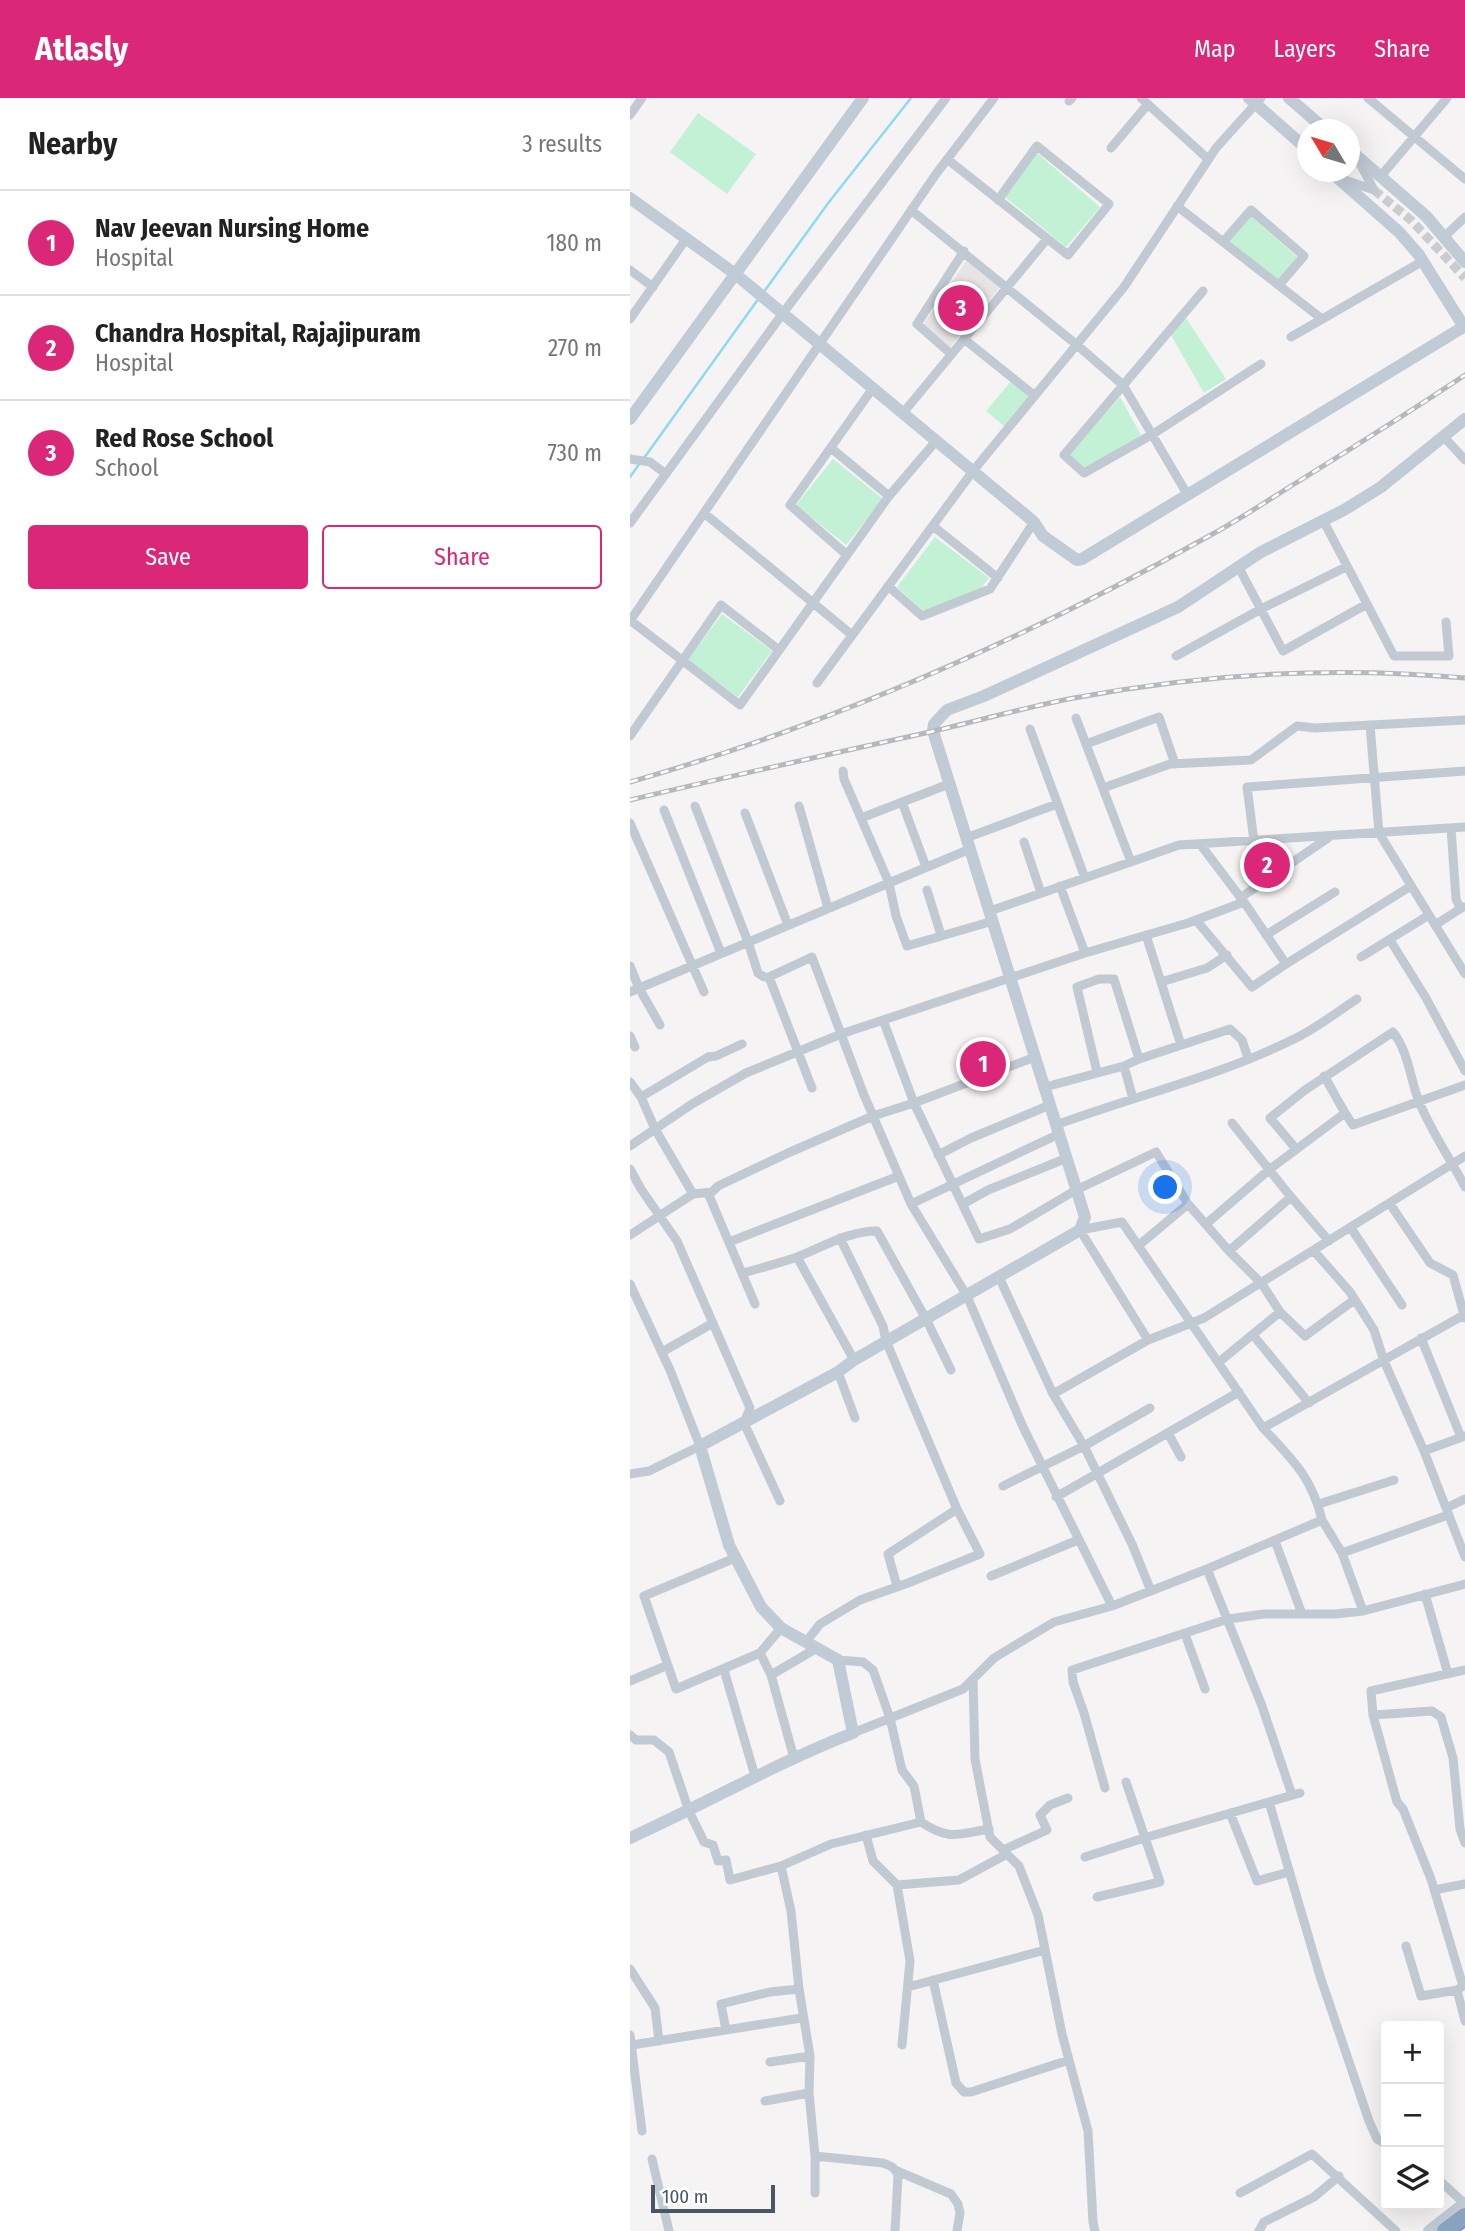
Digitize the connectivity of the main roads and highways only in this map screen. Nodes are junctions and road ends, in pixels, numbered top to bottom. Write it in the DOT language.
graph roads {
  1 [pos="1465,2216"];
  2 [pos="1445,2231"];
  1 -- 2 [label="highway"];
}
